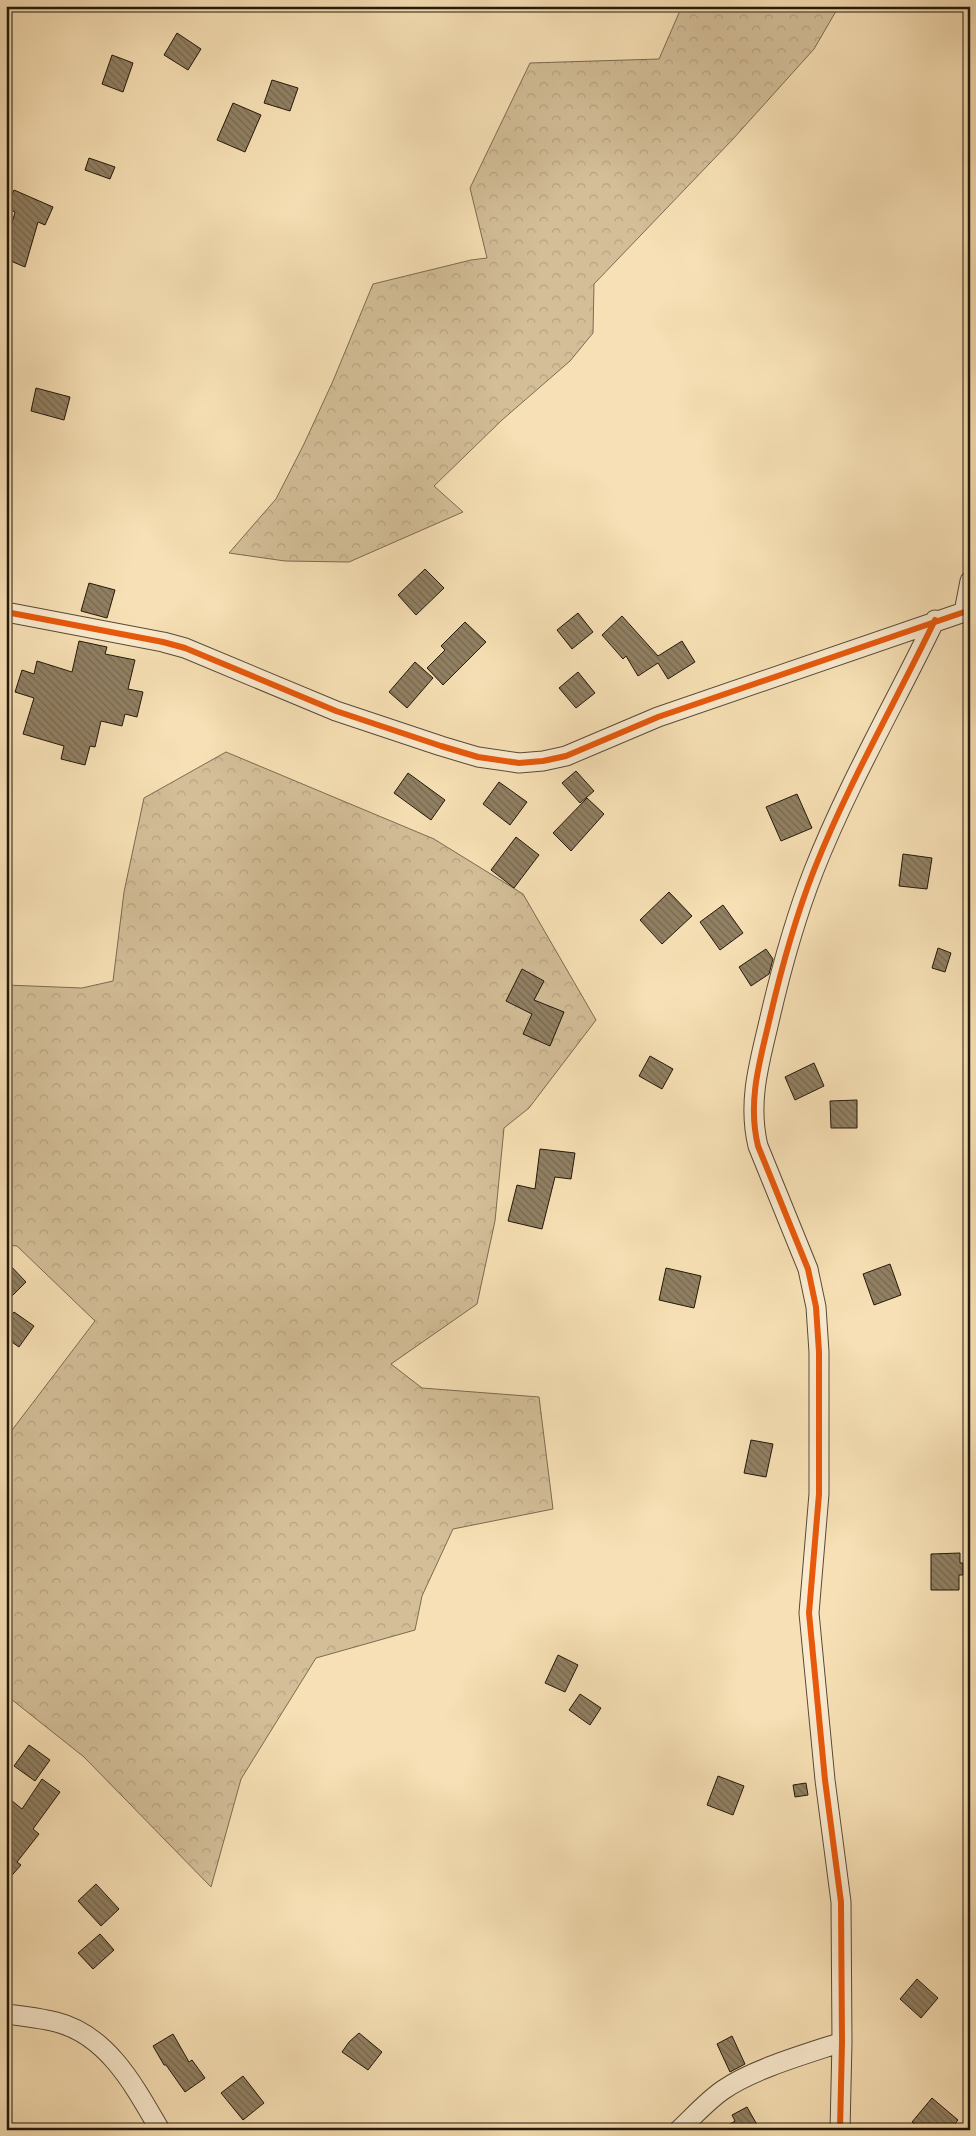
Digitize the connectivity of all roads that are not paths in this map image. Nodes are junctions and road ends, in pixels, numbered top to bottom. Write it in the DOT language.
graph roads {
  1 [pos="970,581"];
  2 [pos="968,611"];
  3 [pos="6,612"];
  4 [pos="935,620"];
  5 [pos="6,2014"];
  6 [pos="842,2042"];
  7 [pos="160,2130"];
  8 [pos="680,2130"];
  9 [pos="840,2130"];
  1 -- 2 [label="street"];
  2 -- 4 [label="street"];
  3 -- 4 [label="street"];
  4 -- 6 [label="street"];
  5 -- 7 [label="street"];
  6 -- 8 [label="street"];
  6 -- 9 [label="street"];
}
